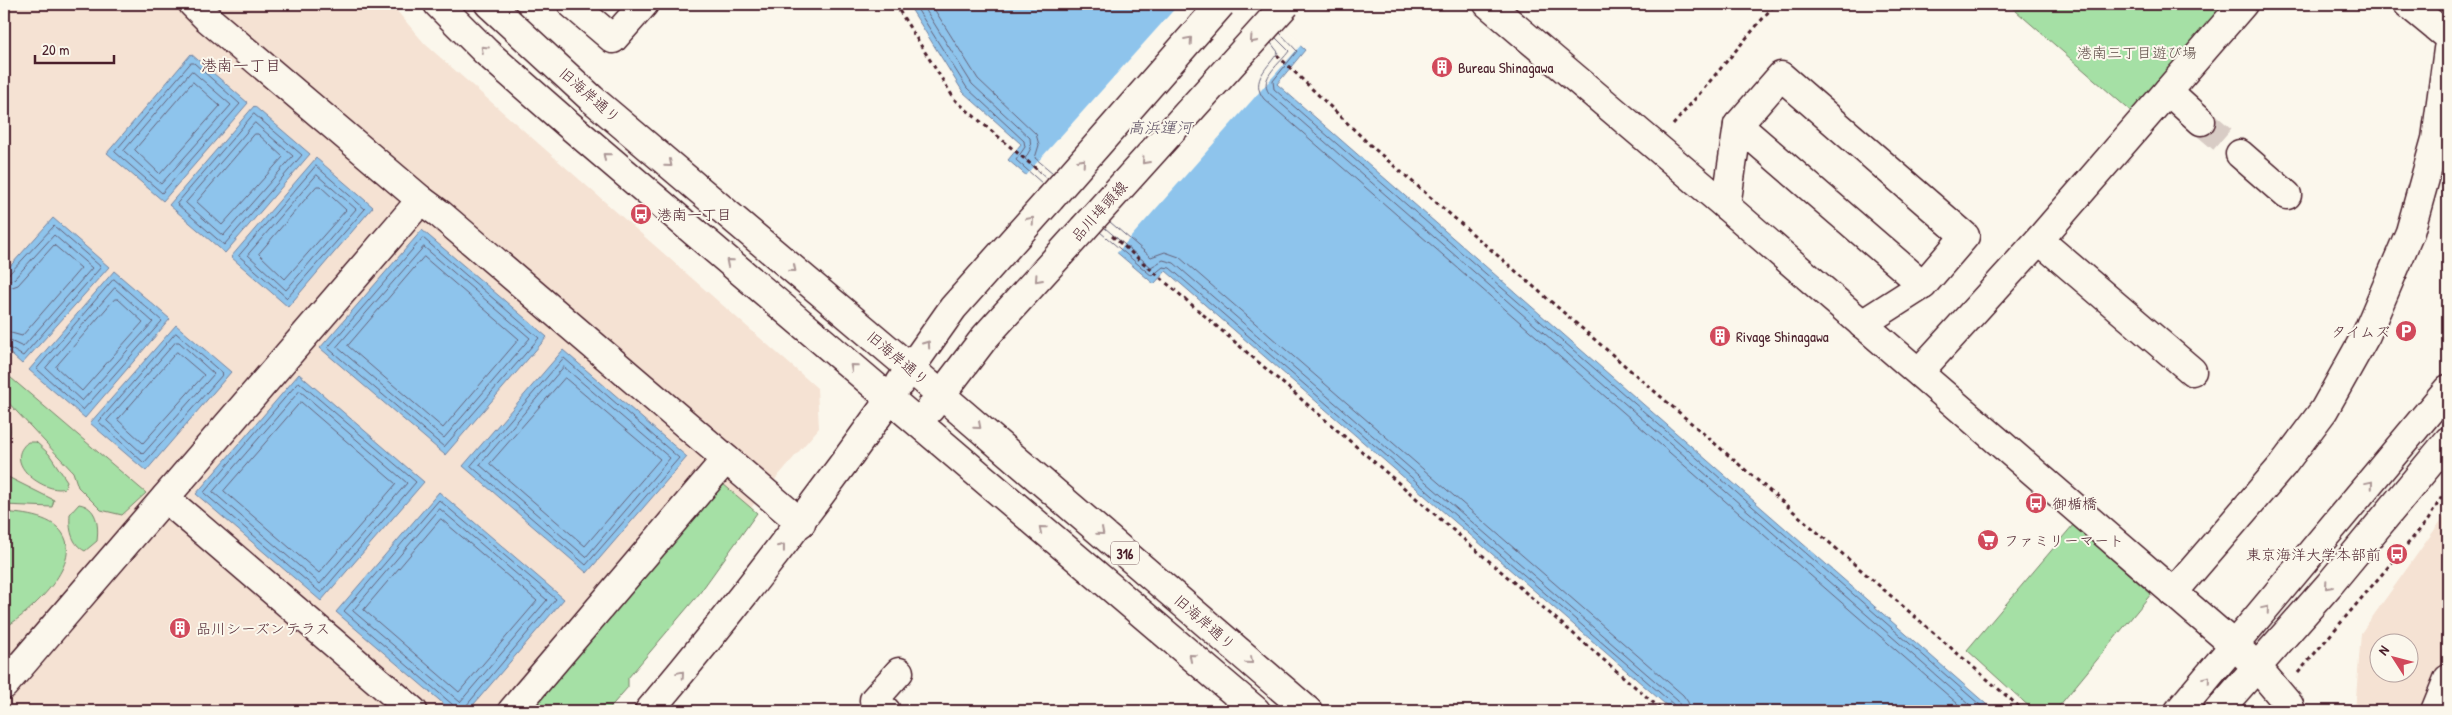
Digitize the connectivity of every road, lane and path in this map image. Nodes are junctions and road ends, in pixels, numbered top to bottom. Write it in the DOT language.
graph roads {
  1 [pos="193,4"];
  2 [pos="438,4"];
  3 [pos="489,4"];
  4 [pos="572,4"];
  5 [pos="895,4"];
  6 [pos="1221,4"];
  7 [pos="1286,4"];
  8 [pos="1488,4"];
  9 [pos="1775,4"];
  10 [pos="2242,4"];
  11 [pos="2408,4"];
  12 [pos="640,5"];
  13 [pos="2448,37"];
  14 [pos="2448,49"];
  15 [pos="1295,71"];
  16 [pos="2168,91"];
  17 [pos="2201,121"];
  18 [pos="1738,125"];
  19 [pos="1654,146"];
  20 [pos="1011,147"];
  21 [pos="2240,154"];
  22 [pos="2287,195"];
  23 [pos="421,200"];
  24 [pos="1726,206"];
  25 [pos="2039,240"];
  26 [pos="1160,278"];
  27 [pos="1923,285"];
  28 [pos="1862,324"];
  29 [pos="910,368"];
  30 [pos="2192,371"];
  31 [pos="1919,372"];
  32 [pos="2448,389"];
  33 [pos="941,394"];
  34 [pos="890,399"];
  35 [pos="919,424"];
  36 [pos="2448,441"];
  37 [pos="726,459"];
  38 [pos="2448,486"];
  39 [pos="165,498"];
  40 [pos="801,523"];
  41 [pos="2173,593"];
  42 [pos="2234,646"];
  43 [pos="2257,666"];
  44 [pos="899,672"];
  45 [pos="2293,679"];
  46 [pos="2448,679"];
  47 [pos="4,685"];
  48 [pos="413,711"];
  49 [pos="512,711"];
  50 [pos="649,711"];
  51 [pos="886,711"];
  52 [pos="1256,711"];
  53 [pos="1308,711"];
  54 [pos="1663,711"];
  55 [pos="2024,711"];
  56 [pos="2179,711"];
  57 [pos="2218,711"];
  58 [pos="2291,711"];
  59 [pos="2435,711"];
  1 -- 23 [label="main road"];
  34 -- 2 [label="main road, 316, one-way"];
  3 -- 29 [label="main road, 旧海岸通り / 316, one-way"];
  4 -- 12 [label="main road"];
  5 -- 20 [label="path"];
  29 -- 6 [label="main road, one-way, bridge"];
  7 -- 33 [label="main road, 品川埠頭線, one-way, bridge"];
  8 -- 19 [label="main road"];
  9 -- 19 [label="path"];
  10 -- 16 [label="main road"];
  11 -- 13 [label="main road"];
  14 -- 41 [label="main road"];
  15 -- 55 [label="path"];
  16 -- 17 [label="main road"];
  16 -- 25 [label="main road"];
  18 -- 24 [label="main road"];
  18 -- 27 [label="main road"];
  18 -- 27 [label="main road"];
  19 -- 24 [label="main road"];
  21 -- 22 [label="main road"];
  23 -- 37 [label="main road"];
  23 -- 39 [label="main road"];
  24 -- 28 [label="main road"];
  25 -- 30 [label="main road"];
  25 -- 31 [label="main road"];
  26 -- 54 [label="path"];
  27 -- 28 [label="main road"];
  28 -- 31 [label="main road"];
  29 -- 33 [label="main road, 旧海岸通り / 316"];
  29 -- 34 [label="main road"];
  31 -- 41 [label="main road"];
  42 -- 32 [label="main road, one-way"];
  33 -- 35 [label="main road, 品川埠頭線"];
  33 -- 53 [label="main road, 旧海岸通り / 316, one-way"];
  34 -- 35 [label="main road, 316"];
  34 -- 40 [label="main road"];
  52 -- 35 [label="main road, 316, one-way"];
  36 -- 43 [label="main road, one-way"];
  37 -- 40 [label="main road"];
  37 -- 49 [label="main road"];
  38 -- 45 [label="path"];
  39 -- 47 [label="main road"];
  39 -- 48 [label="main road"];
  50 -- 40 [label="main road, one-way"];
  41 -- 42 [label="main road"];
  42 -- 43 [label="main road"];
  56 -- 42 [label="main road, one-way"];
  43 -- 57 [label="main road"];
  43 -- 58 [label="main road"];
  44 -- 51 [label="main road"];
  46 -- 59 [label="main road"];
}
